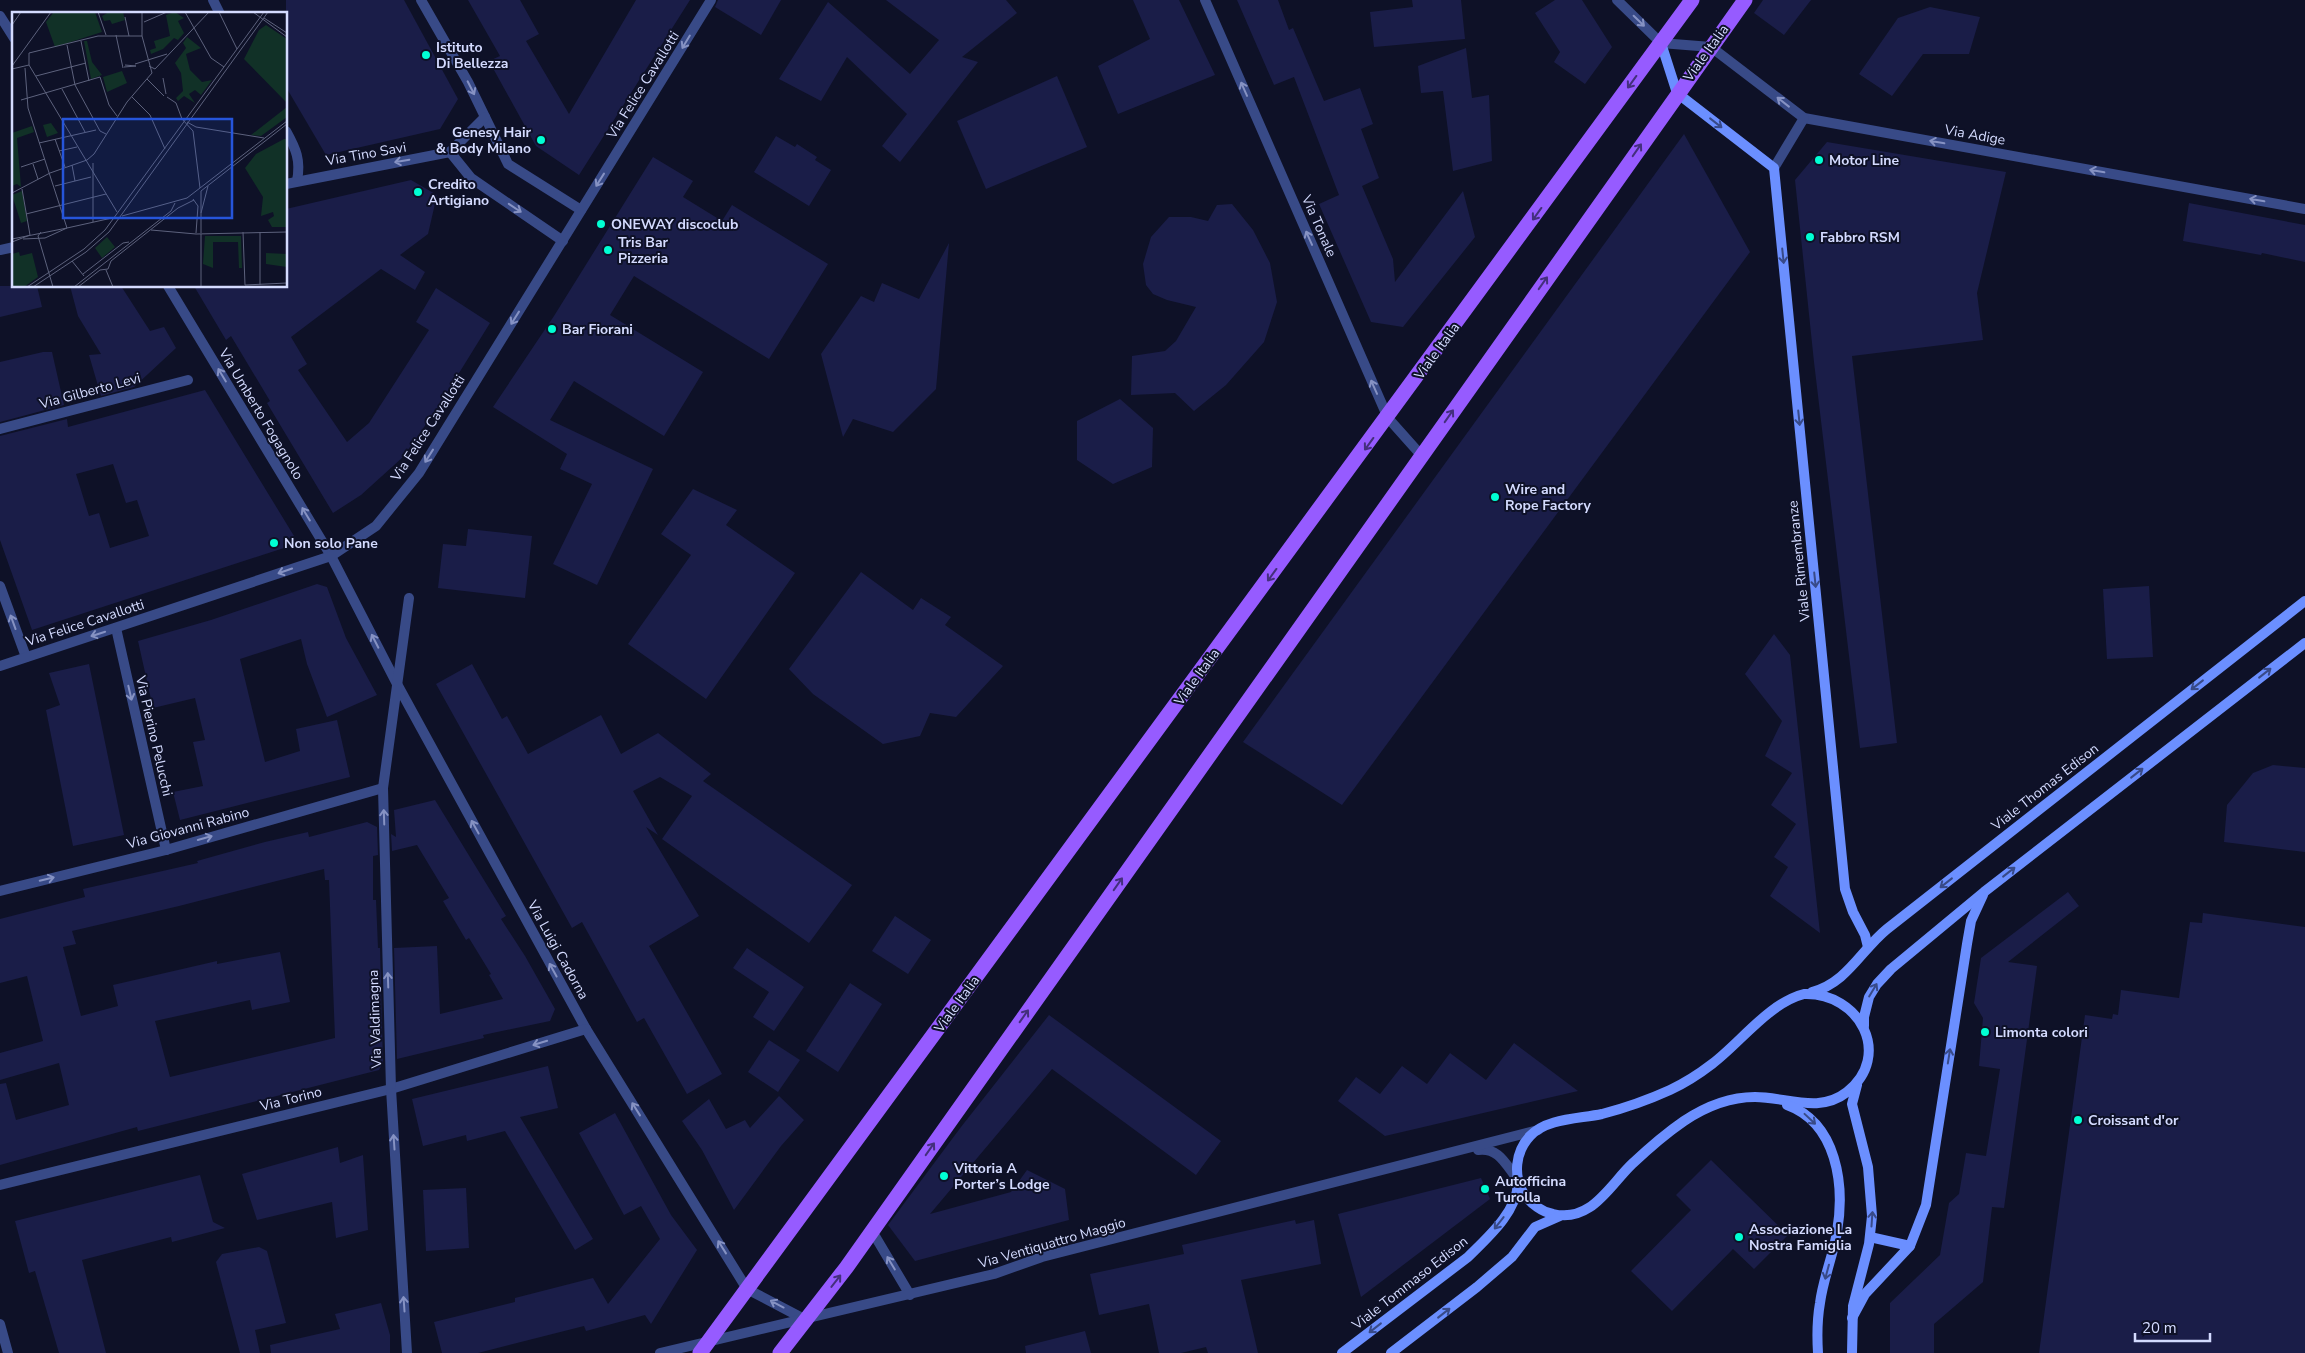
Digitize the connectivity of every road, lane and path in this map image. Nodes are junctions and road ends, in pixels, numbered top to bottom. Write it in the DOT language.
graph roads {
  1 [pos="213,0"];
  2 [pos="421,0"];
  3 [pos="711,0"];
  4 [pos="1205,0"];
  5 [pos="1617,0"];
  6 [pos="1692,0"];
  7 [pos="1745,0"];
  8 [pos="219,12"];
  9 [pos="0,16"];
  10 [pos="12,35"];
  11 [pos="1661,43"];
  12 [pos="1711,47"];
  13 [pos="1677,93"];
  14 [pos="485,117"];
  15 [pos="1804,118"];
  16 [pos="288,135"];
  17 [pos="450,152"];
  18 [pos="1774,168"];
  19 [pos="297,180"];
  20 [pos="288,183"];
  21 [pos="2305,208"];
  22 [pos="581,210"];
  23 [pos="563,241"];
  24 [pos="169,288"];
  25 [pos="188,380"];
  26 [pos="1388,418"];
  27 [pos="0,429"];
  28 [pos="1421,455"];
  29 [pos="331,556"];
  30 [pos="0,586"];
  31 [pos="409,598"];
  32 [pos="2305,602"];
  33 [pos="116,628"];
  34 [pos="2305,642"];
  35 [pos="26,657"];
  36 [pos="0,666"];
  37 [pos="397,684"];
  38 [pos="383,788"];
  39 [pos="166,850"];
  40 [pos="0,891"];
  41 [pos="1984,892"];
  42 [pos="1868,947"];
  43 [pos="1804,994"];
  44 [pos="586,1029"];
  45 [pos="1866,1037"];
  46 [pos="1860,1077"];
  47 [pos="391,1089"];
  48 [pos="1767,1097"];
  49 [pos="1538,1130"];
  50 [pos="1450,1154"];
  51 [pos="1518,1180"];
  52 [pos="0,1185"];
  53 [pos="1560,1216"];
  54 [pos="872,1231"];
  55 [pos="1870,1237"];
  56 [pos="1910,1246"];
  57 [pos="747,1289"];
  58 [pos="910,1295"];
  59 [pos="1852,1318"];
  60 [pos="806,1320"];
  61 [pos="0,1324"];
  62 [pos="705,1347"];
  63 [pos="8,1353"];
  64 [pos="407,1353"];
  65 [pos="660,1353"];
  66 [pos="780,1353"];
  67 [pos="1342,1353"];
  68 [pos="1391,1353"];
  69 [pos="1818,1353"];
  70 [pos="1852,1353"];
  1 -- 8 [label="street"];
  2 -- 14 [label="street, one-way"];
  3 -- 22 [label="street, Via Felice Cavallotti, one-way"];
  26 -- 4 [label="street, Via Tonale, one-way"];
  5 -- 11 [label="street, one-way"];
  6 -- 11 [label="main road, Viale Italia"];
  7 -- 12 [label="main road, Viale Italia"];
  9 -- 10 [label="street"];
  11 -- 12 [label="street"];
  11 -- 13 [label="street"];
  11 -- 26 [label="main road, Viale Italia, one-way"];
  12 -- 13 [label="main road, Viale Italia"];
  15 -- 12 [label="street, Via Adige, one-way"];
  13 -- 18 [label="street, one-way"];
  28 -- 13 [label="main road, Viale Italia, one-way"];
  14 -- 17 [label="street"];
  14 -- 22 [label="street"];
  15 -- 18 [label="street"];
  21 -- 15 [label="street, Via Adige, one-way"];
  16 -- 19 [label="street"];
  17 -- 19 [label="street, Via Tino Savi, one-way"];
  17 -- 23 [label="street, one-way"];
  18 -- 42 [label="street, Viale Rimembranze, one-way"];
  19 -- 20 [label="street, Via Tino Savi"];
  22 -- 23 [label="street, Via Felice Cavallotti"];
  23 -- 29 [label="street, Via Felice Cavallotti, one-way"];
  29 -- 24 [label="street, Via Umberto Fogagnolo, one-way"];
  25 -- 27 [label="street, Via Gilberto Levi"];
  26 -- 28 [label="street, Via Tonale"];
  26 -- 57 [label="main road, Viale Italia, one-way"];
  54 -- 28 [label="main road, Viale Italia, one-way"];
  29 -- 33 [label="street, Via Felice Cavallotti, one-way"];
  37 -- 29 [label="street, Via Luigi Cadorna, one-way"];
  35 -- 30 [label="street, one-way"];
  31 -- 37 [label="street, Via Valdimagna"];
  32 -- 42 [label="street, Viale Thomas Edison, one-way"];
  33 -- 35 [label="street, Via Felice Cavallotti, one-way"];
  33 -- 39 [label="street, Via Pierino Pelucchi, one-way"];
  41 -- 34 [label="street, one-way"];
  35 -- 36 [label="street, Via Felice Cavallotti"];
  37 -- 38 [label="street, Via Valdimagna"];
  44 -- 37 [label="street, Via Luigi Cadorna, one-way"];
  39 -- 38 [label="street, Via Giovanni Rabino, one-way"];
  47 -- 38 [label="street, Via Valdimagna, one-way"];
  40 -- 39 [label="street, Via Giovanni Rabino, one-way"];
  45 -- 41 [label="street, one-way"];
  56 -- 41 [label="street, one-way"];
  42 -- 43 [label="street, Viale Thomas Edison"];
  43 -- 45 [label="street"];
  43 -- 49 [label="street, Viale Thomas Edison"];
  44 -- 47 [label="street, Via Torino, one-way"];
  57 -- 44 [label="street, Via Luigi Cadorna, one-way"];
  45 -- 46 [label="street"];
  46 -- 48 [label="street"];
  55 -- 46 [label="street, one-way"];
  47 -- 52 [label="street, Via Torino"];
  64 -- 47 [label="street, Via Valdimagna, one-way"];
  48 -- 53 [label="street"];
  48 -- 69 [label="street, one-way"];
  49 -- 50 [label="street, Via Ventiquattro Maggio"];
  49 -- 51 [label="street, Viale Tommaso Edison"];
  50 -- 51 [label="street, Via Ventiquattro Maggio"];
  50 -- 58 [label="street, Via Ventiquattro Maggio"];
  51 -- 53 [label="street"];
  51 -- 67 [label="street, Viale Tommaso Edison, one-way"];
  68 -- 53 [label="street, one-way"];
  58 -- 54 [label="street, one-way"];
  60 -- 54 [label="main road, Viale Italia, one-way"];
  55 -- 56 [label="street"];
  55 -- 59 [label="street"];
  56 -- 59 [label="street"];
  60 -- 57 [label="street, one-way"];
  57 -- 62 [label="main road, Viale Italia"];
  58 -- 60 [label="street, Via Ventiquattro Maggio"];
  59 -- 70 [label="street"];
  60 -- 62 [label="street, Via Ventiquattro Maggio"];
  60 -- 66 [label="main road, Viale Italia"];
  61 -- 63 [label="street"];
  62 -- 65 [label="street, Via Ventiquattro Maggio"];
}
